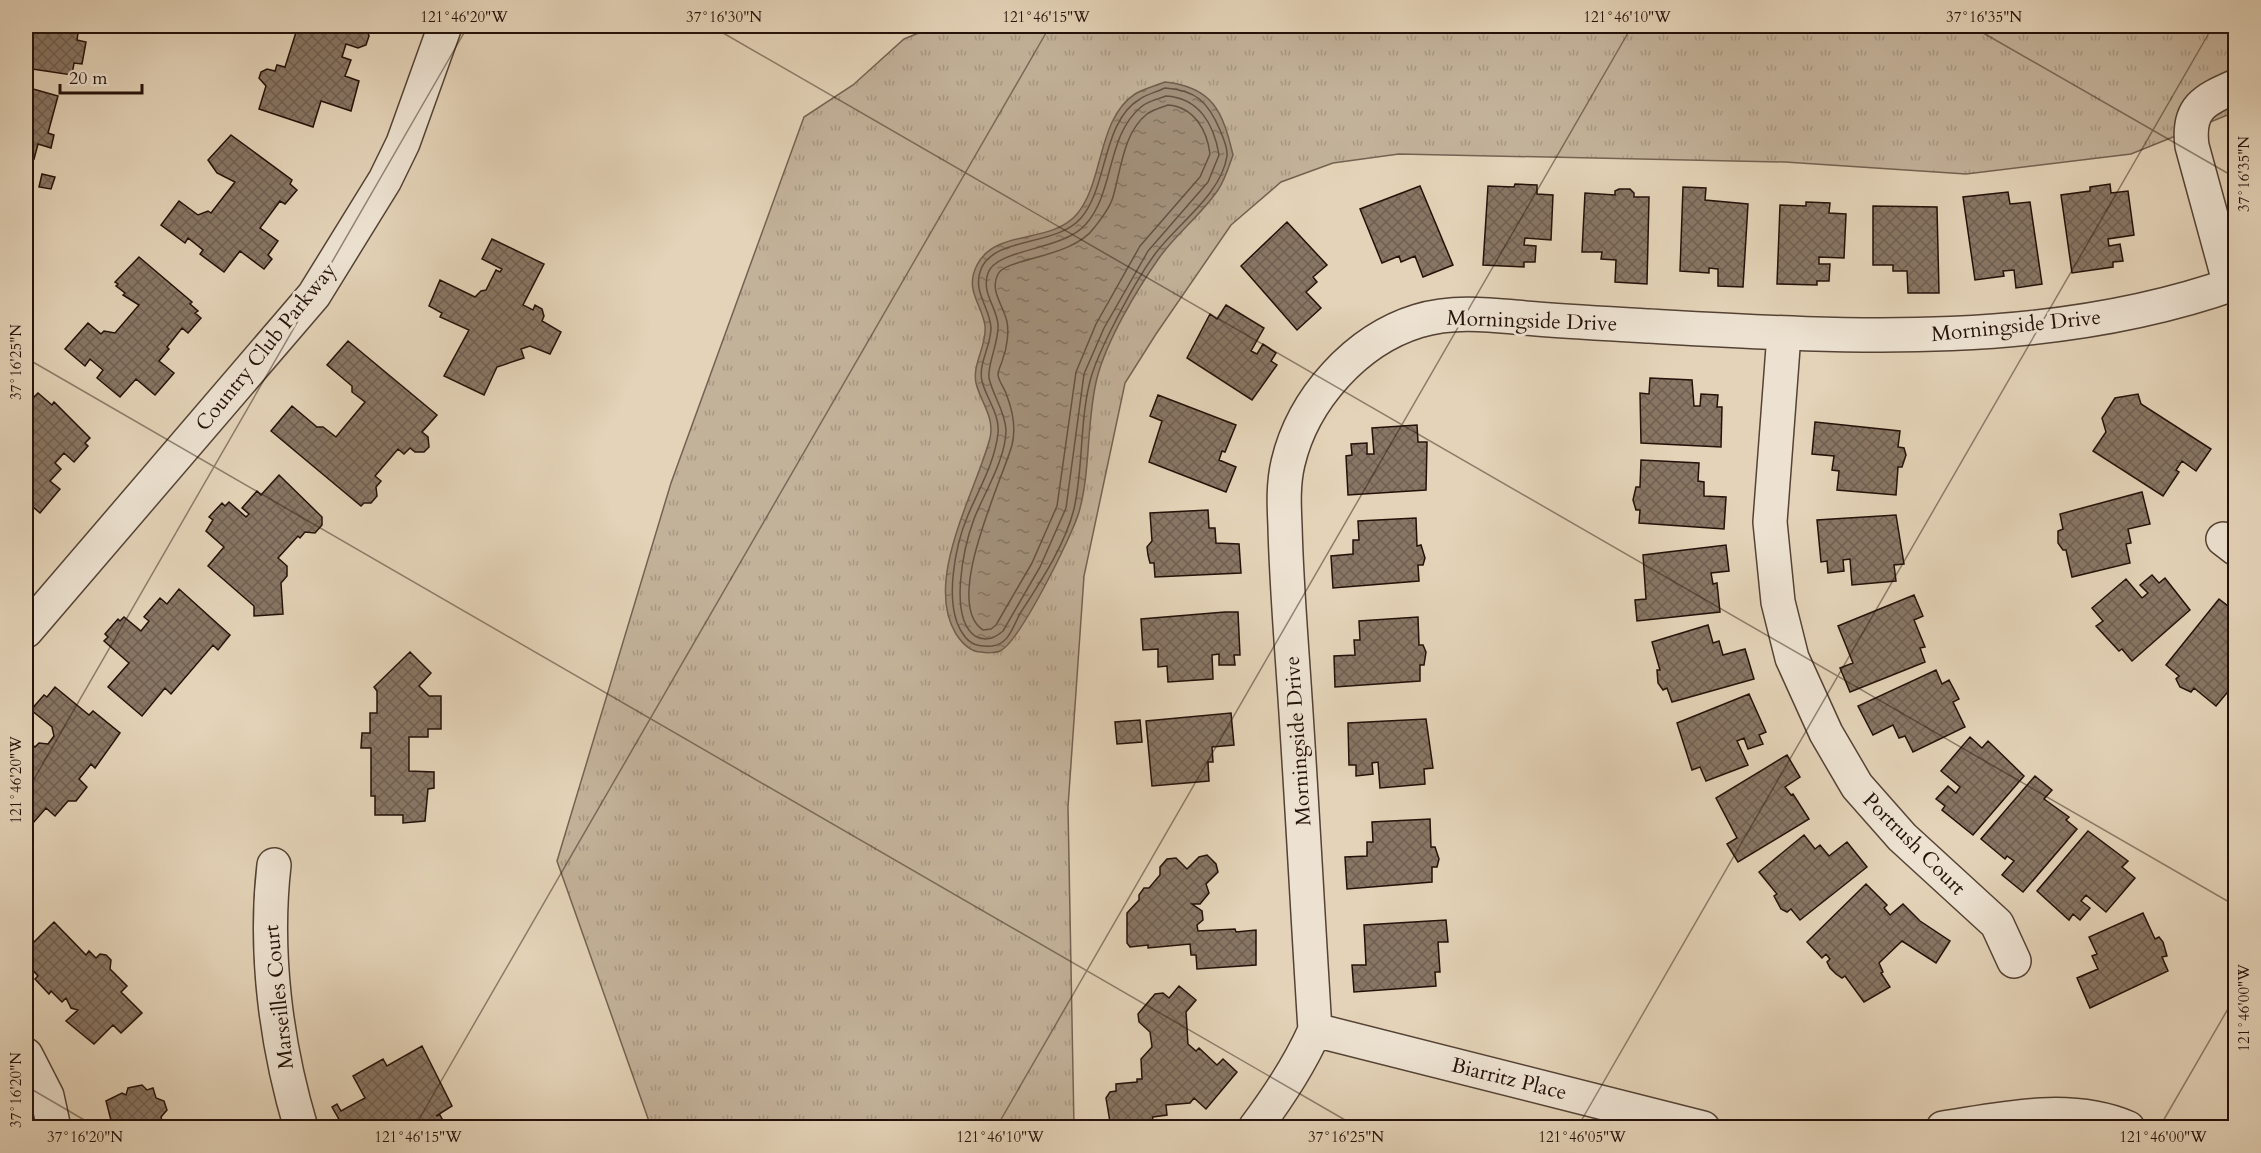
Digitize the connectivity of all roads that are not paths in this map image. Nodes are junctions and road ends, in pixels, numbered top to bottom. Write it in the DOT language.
graph roads {
  1 [pos="445,26"];
  2 [pos="2235,86"];
  3 [pos="2233,284"];
  4 [pos="1784,334"];
  5 [pos="26,631"];
  6 [pos="274,865"];
  7 [pos="2014,961"];
  8 [pos="1315,1030"];
  9 [pos="26,1055"];
  10 [pos="54,1128"];
  11 [pos="301,1128"];
  12 [pos="1255,1128"];
  13 [pos="1703,1128"];
  14 [pos="1943,1128"];
  15 [pos="2128,1128"];
  1 -- 5 [label="street, Country Club Parkway"];
  2 -- 3 [label="street"];
  3 -- 4 [label="street, Morningside Drive"];
  4 -- 7 [label="street, Portrush Court"];
  4 -- 8 [label="street, Morningside Drive"];
  6 -- 11 [label="street, Marseilles Court"];
  8 -- 12 [label="street, Morningside Drive"];
  8 -- 13 [label="street, Biarritz Place"];
  9 -- 10 [label="street"];
  14 -- 15 [label="street"];
}
